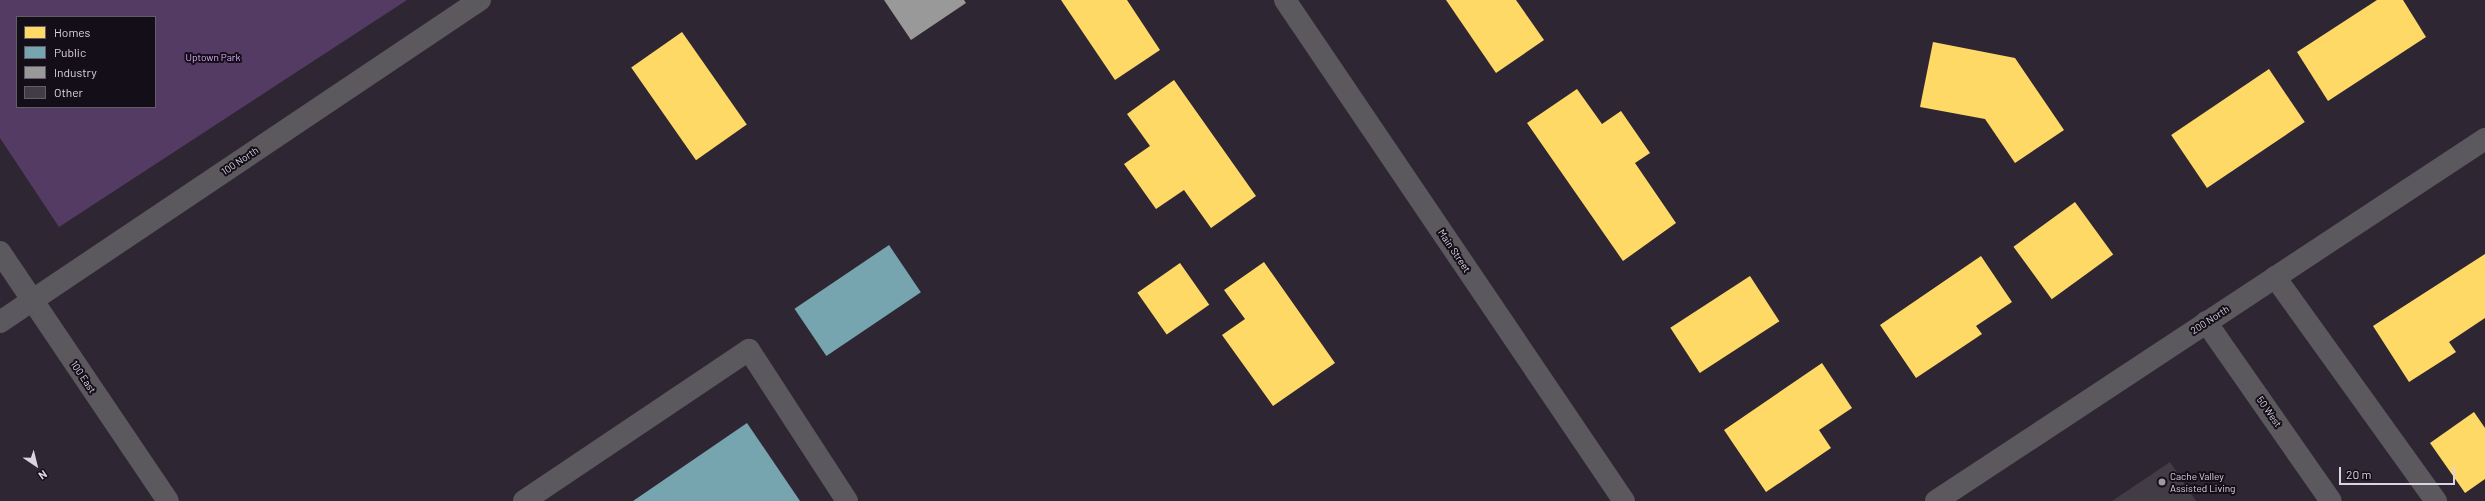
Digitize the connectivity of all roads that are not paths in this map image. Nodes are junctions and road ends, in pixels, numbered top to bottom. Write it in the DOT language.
graph roads {
  1 [pos="480,0"];
  2 [pos="1285,0"];
  3 [pos="2485,139"];
  4 [pos="0,252"];
  5 [pos="2275,277"];
  6 [pos="32,301"];
  7 [pos="0,322"];
  8 [pos="2206,322"];
  9 [pos="168,501"];
  10 [pos="524,501"];
  11 [pos="847,501"];
  12 [pos="1624,501"];
  13 [pos="1936,501"];
  14 [pos="2331,501"];
  15 [pos="2436,501"];
  1 -- 6 [label="street, 100 North"];
  2 -- 12 [label="street, Main Street"];
  3 -- 5 [label="street, 200 North"];
  4 -- 6 [label="street, 100 East"];
  5 -- 8 [label="street, 200 North"];
  5 -- 15 [label="street"];
  6 -- 7 [label="street, 100 North"];
  6 -- 9 [label="street, 100 East"];
  8 -- 13 [label="street, 200 North"];
  8 -- 14 [label="street, 50 West"];
  10 -- 11 [label="street"];
}
